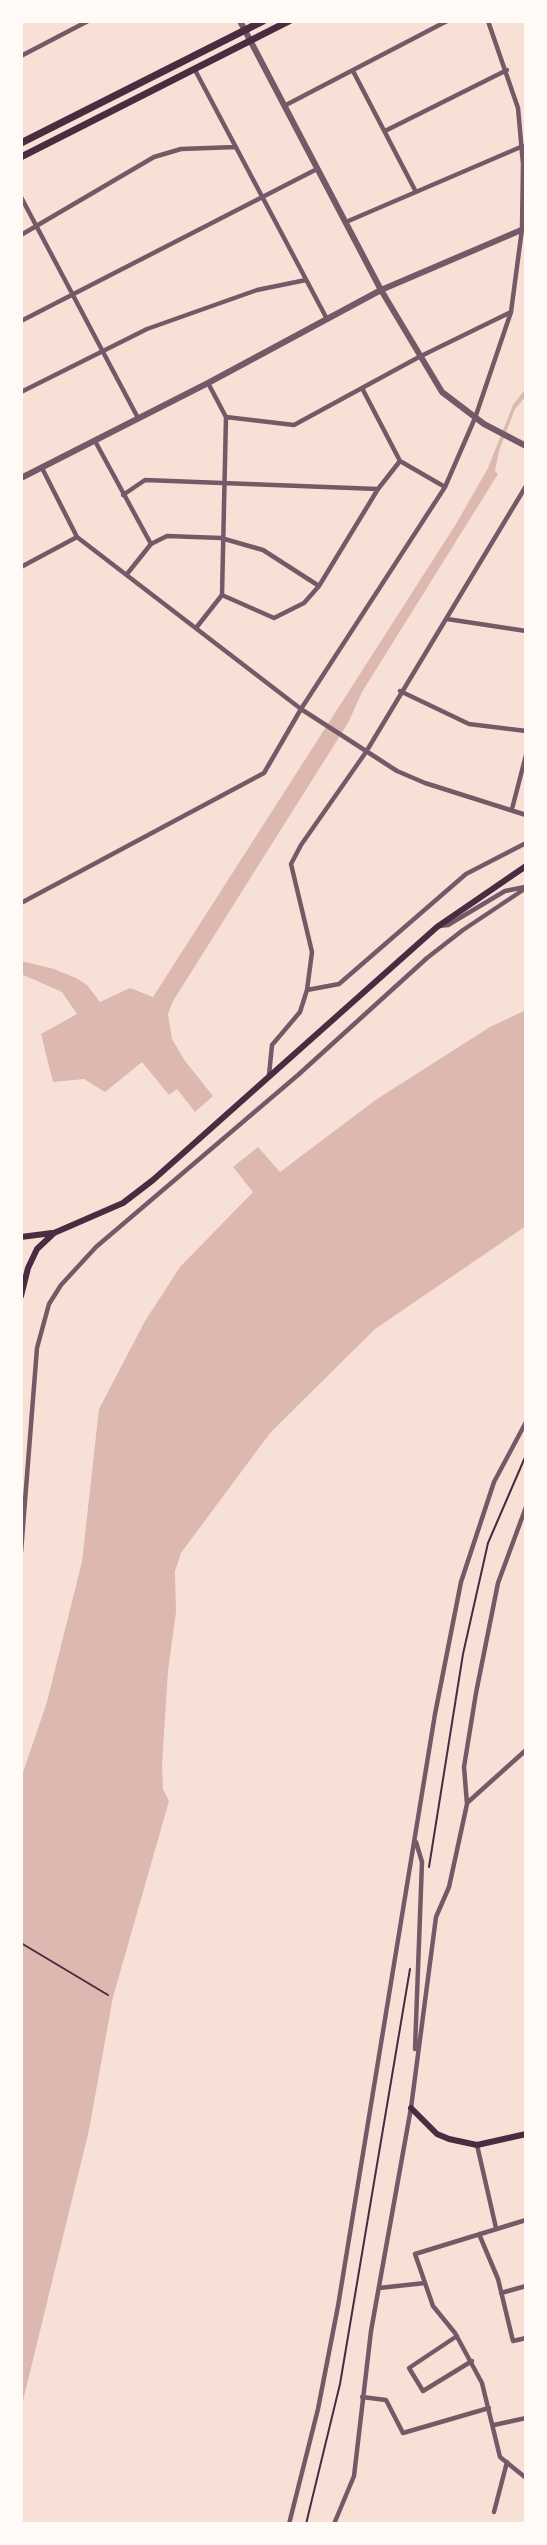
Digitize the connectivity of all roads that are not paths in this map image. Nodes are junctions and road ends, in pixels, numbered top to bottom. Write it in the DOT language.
graph roads {
  1 [pos="88,21"];
  2 [pos="240,21"];
  3 [pos="262,21"];
  4 [pos="289,21"];
  5 [pos="447,21"];
  6 [pos="488,21"];
  7 [pos="244,31"];
  8 [pos="250,42"];
  9 [pos="22,53"];
  10 [pos="195,70"];
  11 [pos="507,70"];
  12 [pos="353,71"];
  13 [pos="284,106"];
  14 [pos="385,131"];
  15 [pos="21,143"];
  16 [pos="523,146"];
  17 [pos="236,147"];
  18 [pos="21,157"];
  19 [pos="317,169"];
  20 [pos="416,192"];
  21 [pos="21,197"];
  22 [pos="263,198"];
  23 [pos="346,222"];
  24 [pos="34,226"];
  25 [pos="524,228"];
  26 [pos="21,235"];
  27 [pos="306,280"];
  28 [pos="382,290"];
  29 [pos="74,296"];
  30 [pos="511,312"];
  31 [pos="327,319"];
  32 [pos="21,321"];
  33 [pos="102,351"];
  34 [pos="419,357"];
  35 [pos="208,383"];
  36 [pos="362,388"];
  37 [pos="21,392"];
  38 [pos="226,417"];
  39 [pos="138,418"];
  40 [pos="475,418"];
  41 [pos="95,440"];
  42 [pos="526,446"];
  43 [pos="400,461"];
  44 [pos="42,468"];
  45 [pos="21,478"];
  46 [pos="226,484"];
  47 [pos="526,486"];
  48 [pos="445,487"];
  49 [pos="378,489"];
  50 [pos="524,492"];
  51 [pos="123,495"];
  52 [pos="77,537"];
  53 [pos="221,538"];
  54 [pos="151,544"];
  55 [pos="21,566"];
  56 [pos="127,574"];
  57 [pos="319,586"];
  58 [pos="222,595"];
  59 [pos="447,619"];
  60 [pos="196,628"];
  61 [pos="526,631"];
  62 [pos="400,691"];
  63 [pos="303,710"];
  64 [pos="526,730"];
  65 [pos="363,750"];
  66 [pos="526,755"];
  67 [pos="512,809"];
  68 [pos="526,815"];
  69 [pos="526,843"];
  70 [pos="526,866"];
  71 [pos="526,888"];
  72 [pos="21,903"];
  73 [pos="437,927"];
  74 [pos="307,990"];
  75 [pos="270,1075"];
  76 [pos="54,1233"];
  77 [pos="21,1237"];
  78 [pos="21,1296"];
  79 [pos="526,1422"];
  80 [pos="526,1507"];
  81 [pos="21,1552"];
  82 [pos="526,1750"];
  83 [pos="467,1804"];
  84 [pos="415,1839"];
  85 [pos="415,2064"];
  86 [pos="411,2108"];
  87 [pos="526,2134"];
  88 [pos="477,2144"];
  89 [pos="526,2220"];
  90 [pos="496,2228"];
  91 [pos="480,2234"];
  92 [pos="425,2283"];
  93 [pos="526,2286"];
  94 [pos="379,2288"];
  95 [pos="501,2293"];
  96 [pos="457,2336"];
  97 [pos="526,2338"];
  98 [pos="472,2361"];
  99 [pos="362,2396"];
  100 [pos="489,2408"];
  101 [pos="526,2418"];
  102 [pos="494,2425"];
  103 [pos="507,2462"];
  104 [pos="526,2478"];
  105 [pos="494,2512"];
  106 [pos="289,2524"];
  107 [pos="334,2524"];
  1 -- 9 [label="street"];
  2 -- 7 [label="street"];
  3 -- 7 [label="main road"];
  4 -- 8 [label="main road"];
  5 -- 12 [label="street"];
  6 -- 11 [label="street"];
  7 -- 8 [label="street"];
  7 -- 15 [label="main road"];
  8 -- 10 [label="main road"];
  8 -- 13 [label="street"];
  10 -- 17 [label="street"];
  10 -- 18 [label="main road"];
  11 -- 14 [label="street"];
  11 -- 16 [label="street"];
  12 -- 13 [label="street"];
  12 -- 14 [label="street"];
  13 -- 19 [label="street"];
  14 -- 20 [label="street"];
  16 -- 20 [label="street"];
  16 -- 25 [label="street"];
  17 -- 22 [label="street"];
  17 -- 24 [label="street"];
  19 -- 22 [label="street"];
  19 -- 23 [label="street"];
  20 -- 23 [label="street"];
  21 -- 24 [label="street"];
  22 -- 27 [label="street"];
  22 -- 29 [label="street"];
  23 -- 28 [label="street"];
  24 -- 26 [label="street"];
  24 -- 29 [label="street"];
  25 -- 28 [label="street"];
  25 -- 30 [label="street"];
  27 -- 31 [label="street"];
  27 -- 33 [label="street"];
  28 -- 31 [label="street"];
  28 -- 34 [label="street"];
  29 -- 32 [label="street"];
  29 -- 33 [label="street"];
  30 -- 34 [label="street"];
  30 -- 40 [label="street"];
  31 -- 35 [label="street"];
  33 -- 37 [label="street"];
  33 -- 39 [label="street"];
  34 -- 36 [label="street"];
  34 -- 40 [label="street"];
  35 -- 38 [label="street"];
  35 -- 39 [label="street"];
  36 -- 38 [label="street"];
  36 -- 43 [label="street"];
  38 -- 46 [label="street"];
  39 -- 41 [label="street"];
  40 -- 42 [label="street"];
  40 -- 48 [label="street"];
  41 -- 44 [label="street"];
  41 -- 51 [label="street"];
  43 -- 48 [label="street"];
  43 -- 49 [label="street"];
  44 -- 45 [label="street"];
  44 -- 52 [label="street"];
  46 -- 49 [label="street"];
  46 -- 51 [label="street"];
  46 -- 53 [label="street"];
  47 -- 50 [label="street"];
  48 -- 63 [label="street"];
  49 -- 57 [label="street"];
  50 -- 59 [label="street"];
  51 -- 54 [label="street"];
  52 -- 55 [label="street"];
  52 -- 56 [label="street"];
  53 -- 54 [label="street"];
  53 -- 57 [label="street"];
  53 -- 58 [label="street"];
  54 -- 56 [label="street"];
  56 -- 60 [label="street"];
  57 -- 58 [label="street"];
  58 -- 60 [label="street"];
  59 -- 61 [label="street"];
  59 -- 62 [label="street"];
  60 -- 63 [label="street"];
  62 -- 64 [label="street"];
  62 -- 65 [label="street"];
  63 -- 65 [label="street"];
  63 -- 72 [label="street"];
  65 -- 67 [label="street"];
  65 -- 74 [label="street"];
  66 -- 67 [label="street"];
  67 -- 68 [label="street"];
  69 -- 74 [label="street"];
  70 -- 73 [label="main road"];
  71 -- 73 [label="street"];
  71 -- 81 [label="street"];
  73 -- 75 [label="main road"];
  74 -- 75 [label="street"];
  75 -- 76 [label="main road"];
  76 -- 77 [label="main road"];
  76 -- 78 [label="main road"];
  79 -- 84 [label="street"];
  80 -- 83 [label="street"];
  82 -- 83 [label="street"];
  83 -- 85 [label="street"];
  84 -- 85 [label="street"];
  84 -- 106 [label="street"];
  85 -- 86 [label="street"];
  86 -- 88 [label="main road"];
  86 -- 94 [label="street"];
  87 -- 88 [label="main road"];
  88 -- 90 [label="street"];
  89 -- 90 [label="street"];
  90 -- 91 [label="street"];
  91 -- 92 [label="street"];
  91 -- 95 [label="street"];
  92 -- 94 [label="street"];
  92 -- 96 [label="street"];
  93 -- 95 [label="street"];
  94 -- 99 [label="street"];
  95 -- 97 [label="street"];
  96 -- 98 [label="street"];
  96 -- 98 [label="street"];
  98 -- 100 [label="street"];
  99 -- 100 [label="street"];
  99 -- 107 [label="street"];
  100 -- 102 [label="street"];
  101 -- 102 [label="street"];
  102 -- 103 [label="street"];
  103 -- 104 [label="street"];
  103 -- 105 [label="street"];
}
